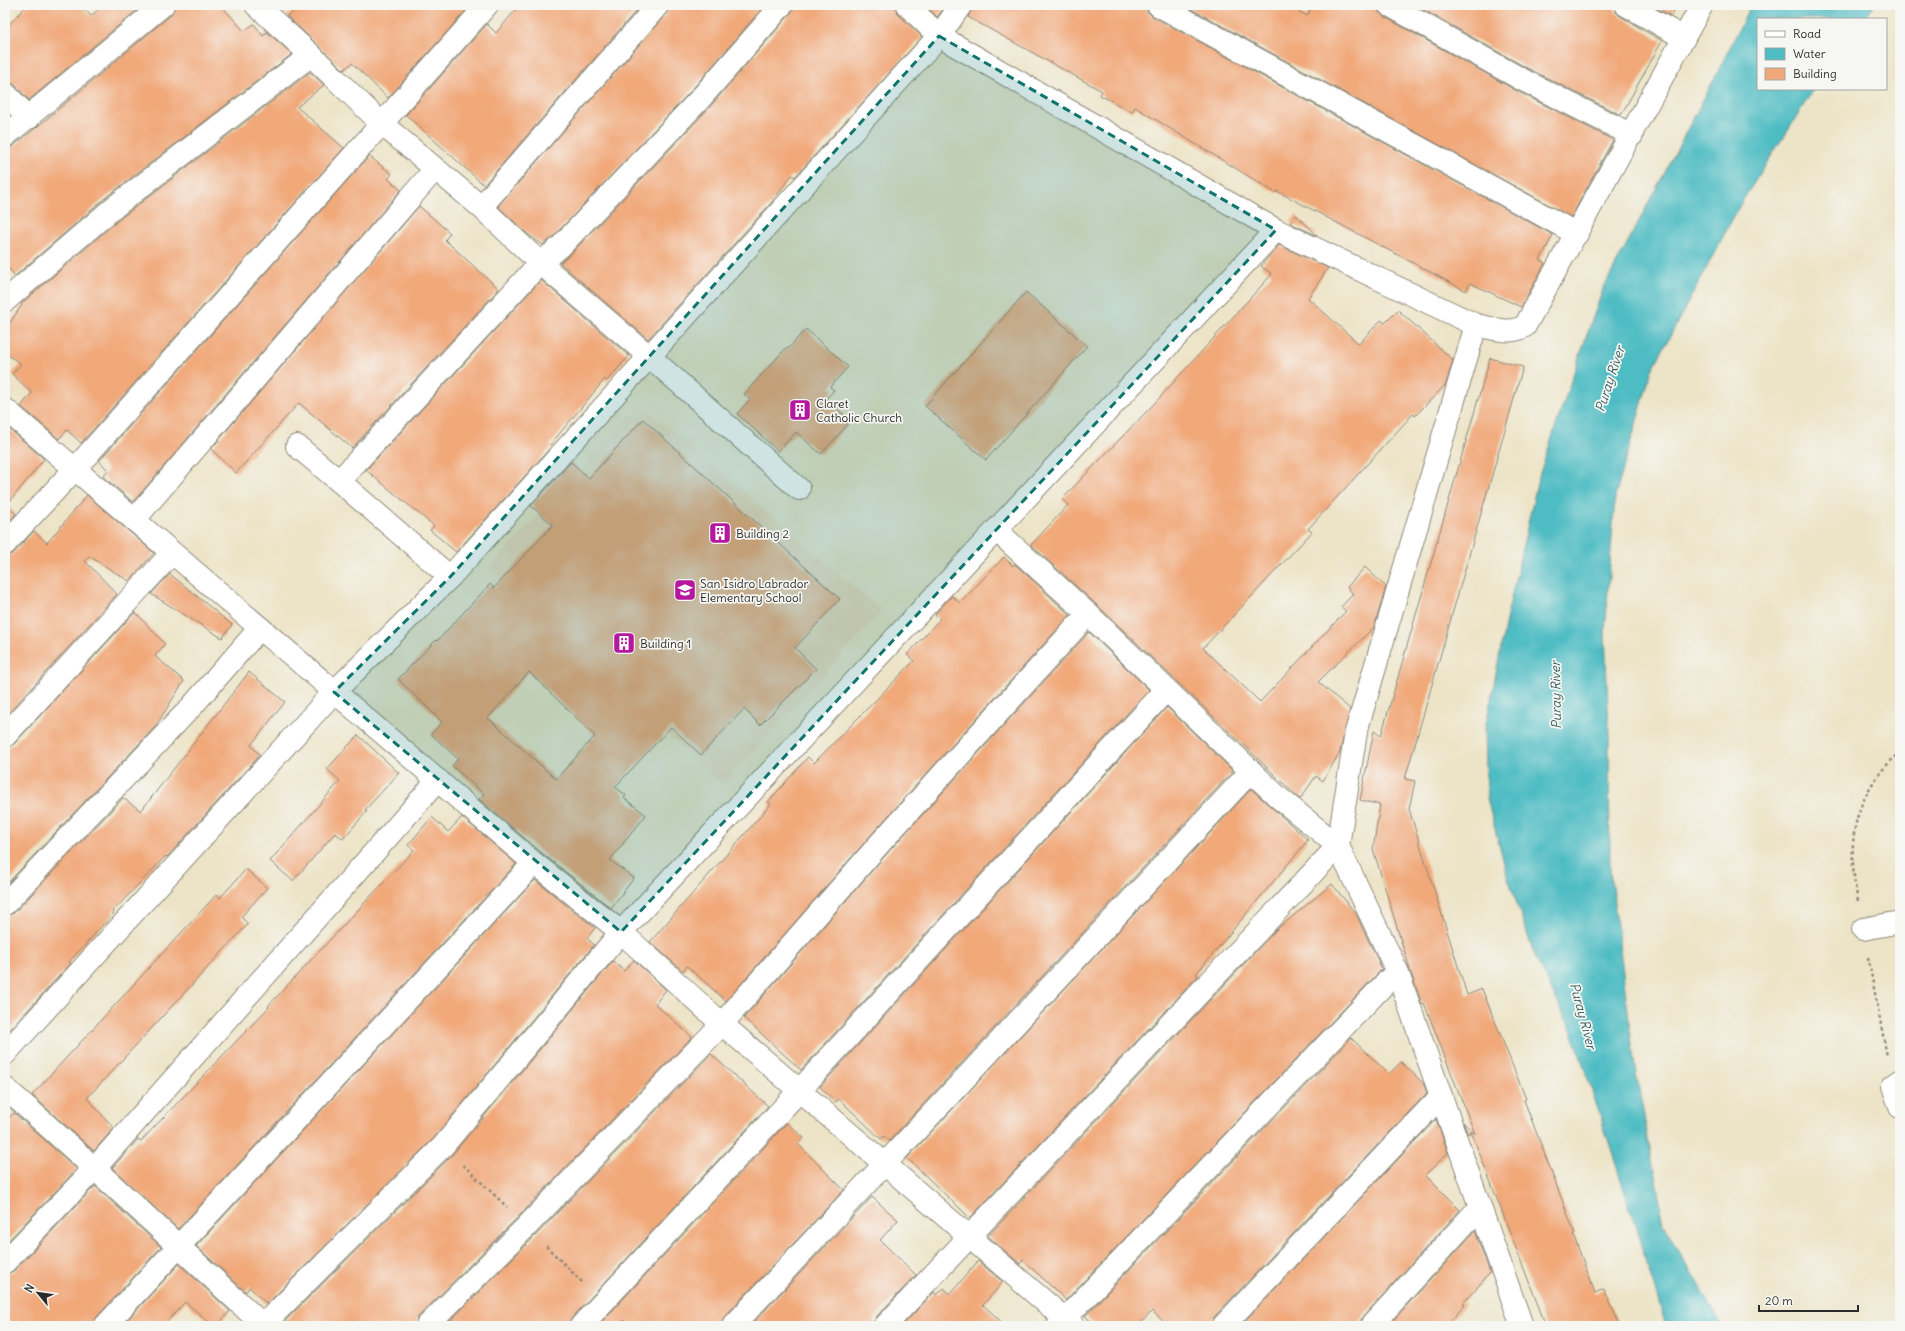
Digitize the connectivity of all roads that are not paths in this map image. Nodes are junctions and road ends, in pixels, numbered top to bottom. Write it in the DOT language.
graph roads {
  1 [pos="164,5"];
  2 [pos="256,5"];
  3 [pos="487,5"];
  4 [pos="658,5"];
  5 [pos="782,5"];
  6 [pos="907,5"];
  7 [pos="961,5"];
  8 [pos="1158,5"];
  9 [pos="1389,5"];
  10 [pos="1626,5"];
  11 [pos="1702,5"];
  12 [pos="939,36"];
  13 [pos="1684,38"];
  14 [pos="311,55"];
  15 [pos="5,93"];
  16 [pos="29,118"];
  17 [pos="382,124"];
  18 [pos="1632,135"];
  19 [pos="5,136"];
  20 [pos="436,169"];
  21 [pos="481,207"];
  22 [pos="1276,230"];
  23 [pos="1577,234"];
  24 [pos="540,263"];
  25 [pos="5,301"];
  26 [pos="1476,325"];
  27 [pos="650,357"];
  28 [pos="5,409"];
  29 [pos="298,446"];
  30 [pos="74,470"];
  31 [pos="339,481"];
  32 [pos="799,489"];
  33 [pos="134,520"];
  34 [pos="996,530"];
  35 [pos="5,544"];
  36 [pos="172,552"];
  37 [pos="450,577"];
  38 [pos="1088,614"];
  39 [pos="260,628"];
  40 [pos="1166,690"];
  41 [pos="334,692"];
  42 [pos="5,736"];
  43 [pos="1251,771"];
  44 [pos="438,780"];
  45 [pos="1338,846"];
  46 [pos="534,863"];
  47 [pos="5,904"];
  48 [pos="1900,922"];
  49 [pos="1863,928"];
  50 [pos="621,932"];
  51 [pos="1397,971"];
  52 [pos="722,1024"];
  53 [pos="5,1054"];
  54 [pos="1896,1083"];
  55 [pos="5,1088"];
  56 [pos="799,1091"];
  57 [pos="1441,1096"];
  58 [pos="1900,1107"];
  59 [pos="885,1165"];
  60 [pos="96,1168"];
  61 [pos="1480,1207"];
  62 [pos="968,1236"];
  63 [pos="179,1248"];
  64 [pos="5,1262"];
  65 [pos="1065,1324"];
  66 [pos="105,1326"];
  67 [pos="263,1326"];
  68 [pos="427,1326"];
  69 [pos="581,1326"];
  70 [pos="733,1326"];
  71 [pos="885,1326"];
  72 [pos="1222,1326"];
  73 [pos="1371,1326"];
  74 [pos="1522,1326"];
  1 -- 16 [label="street"];
  2 -- 14 [label="street"];
  3 -- 17 [label="street"];
  4 -- 21 [label="street"];
  5 -- 24 [label="street"];
  6 -- 12 [label="street"];
  7 -- 12 [label="street"];
  8 -- 23 [label="street"];
  9 -- 18 [label="street"];
  10 -- 13 [label="street"];
  11 -- 13 [label="street"];
  12 -- 22 [label="street"];
  12 -- 27 [label="street"];
  13 -- 18 [label="street"];
  14 -- 17 [label="street"];
  14 -- 25 [label="street"];
  15 -- 16 [label="street"];
  16 -- 19 [label="street"];
  17 -- 20 [label="street"];
  17 -- 30 [label="street"];
  18 -- 23 [label="street"];
  20 -- 21 [label="street"];
  20 -- 33 [label="street"];
  21 -- 24 [label="street"];
  22 -- 26 [label="street"];
  22 -- 34 [label="street"];
  23 -- 26 [label="street"];
  24 -- 27 [label="street"];
  24 -- 31 [label="street"];
  26 -- 45 [label="street"];
  27 -- 32 [label="street"];
  27 -- 37 [label="street"];
  28 -- 30 [label="street"];
  29 -- 31 [label="street"];
  30 -- 33 [label="street"];
  30 -- 35 [label="street"];
  31 -- 37 [label="street"];
  33 -- 36 [label="street"];
  34 -- 38 [label="street"];
  34 -- 50 [label="street"];
  36 -- 39 [label="street"];
  36 -- 42 [label="street"];
  37 -- 41 [label="street"];
  38 -- 40 [label="street"];
  38 -- 52 [label="street"];
  39 -- 41 [label="street"];
  39 -- 47 [label="street"];
  40 -- 43 [label="street"];
  40 -- 56 [label="street"];
  41 -- 44 [label="street"];
  41 -- 53 [label="street"];
  43 -- 45 [label="street"];
  43 -- 59 [label="street"];
  44 -- 46 [label="street"];
  44 -- 60 [label="street"];
  45 -- 51 [label="street"];
  45 -- 62 [label="street"];
  46 -- 50 [label="street"];
  46 -- 63 [label="street"];
  48 -- 49 [label="street"];
  50 -- 52 [label="street"];
  50 -- 67 [label="street"];
  51 -- 57 [label="street"];
  51 -- 65 [label="street"];
  52 -- 56 [label="street"];
  52 -- 68 [label="street"];
  54 -- 58 [label="street"];
  55 -- 60 [label="street"];
  56 -- 59 [label="street"];
  56 -- 69 [label="street"];
  57 -- 61 [label="street"];
  57 -- 72 [label="street"];
  59 -- 62 [label="street"];
  59 -- 70 [label="street"];
  60 -- 63 [label="street"];
  60 -- 64 [label="street"];
  61 -- 73 [label="street"];
  61 -- 74 [label="street"];
  62 -- 65 [label="street"];
  62 -- 71 [label="street"];
  63 -- 66 [label="street"];
  63 -- 67 [label="street"];
}
